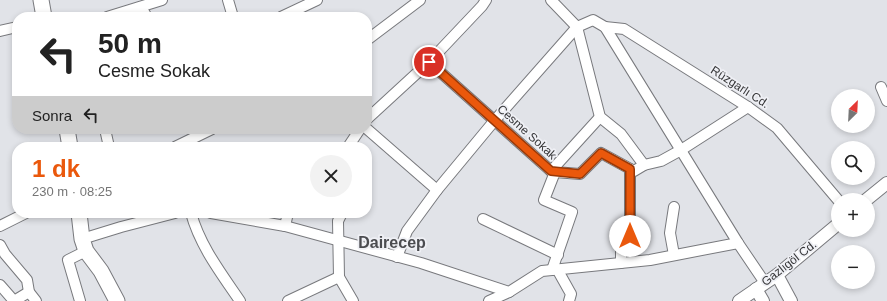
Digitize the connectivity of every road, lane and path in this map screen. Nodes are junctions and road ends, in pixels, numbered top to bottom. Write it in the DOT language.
graph roads {
  1 [pos="41,0"];
  2 [pos="162,0"];
  3 [pos="228,0"];
  4 [pos="317,0"];
  5 [pos="420,0"];
  6 [pos="486,0"];
  7 [pos="551,0"];
  8 [pos="145,4"];
  9 [pos="43,12"];
  10 [pos="122,12"];
  11 [pos="232,12"];
  12 [pos="292,12"];
  13 [pos="577,27"];
  14 [pos="606,27"];
  15 [pos="12,28"];
  16 [pos="0,31"];
  17 [pos="372,36"];
  18 [pos="429,62"];
  19 [pos="881,87"];
  20 [pos="887,102"];
  21 [pos="748,107"];
  22 [pos="372,114"];
  23 [pos="600,117"];
  24 [pos="495,120"];
  25 [pos="372,133"];
  26 [pos="197,134"];
  27 [pos="183,142"];
  28 [pos="681,150"];
  29 [pos="644,165"];
  30 [pos="630,169"];
  31 [pos="553,171"];
  32 [pos="887,183"];
  33 [pos="437,190"];
  34 [pos="832,193"];
  35 [pos="875,193"];
  36 [pos="674,207"];
  37 [pos="16,218"];
  38 [pos="80,218"];
  39 [pos="156,218"];
  40 [pos="192,218"];
  41 [pos="239,218"];
  42 [pos="287,218"];
  43 [pos="339,218"];
  44 [pos="483,219"];
  45 [pos="0,226"];
  46 [pos="285,226"];
  47 [pos="831,230"];
  48 [pos="338,240"];
  49 [pos="738,243"];
  50 [pos="0,244"];
  51 [pos="84,245"];
  52 [pos="558,255"];
  53 [pos="674,256"];
  54 [pos="397,257"];
  55 [pos="621,263"];
  56 [pos="555,269"];
  57 [pos="777,275"];
  58 [pos="339,277"];
  59 [pos="0,286"];
  60 [pos="760,286"];
  61 [pos="29,292"];
  62 [pos="509,292"];
  63 [pos="36,301"];
  64 [pos="80,301"];
  65 [pos="117,301"];
  66 [pos="240,301"];
  67 [pos="288,301"];
  68 [pos="353,301"];
  69 [pos="489,301"];
  70 [pos="569,301"];
  71 [pos="739,301"];
  72 [pos="763,301"];
  73 [pos="791,301"];
  1 -- 9 [label="main road"];
  2 -- 8 [label="street"];
  3 -- 11 [label="street"];
  4 -- 12 [label="street"];
  5 -- 17 [label="street"];
  6 -- 18 [label="street"];
  7 -- 13 [label="street"];
  8 -- 10 [label="street"];
  13 -- 14 [label="street, Rüzgarlı Cd."];
  13 -- 23 [label="street"];
  13 -- 24 [label="street"];
  14 -- 21 [label="street, Rüzgarlı Cd."];
  14 -- 28 [label="street"];
  15 -- 16 [label="street"];
  18 -- 22 [label="street"];
  18 -- 24 [label="street, Cesme Sokak"];
  19 -- 20 [label="street"];
  21 -- 28 [label="street"];
  21 -- 34 [label="street, Rüzgarlı Cd."];
  23 -- 29 [label="street"];
  23 -- 31 [label="street"];
  24 -- 31 [label="street, Cesme Sokak"];
  24 -- 33 [label="street"];
  25 -- 33 [label="street"];
  26 -- 27 [label="street"];
  28 -- 29 [label="street"];
  28 -- 49 [label="street"];
  29 -- 30 [label="street"];
  30 -- 31 [label="street, Cesme Sokak"];
  30 -- 55 [label="street"];
  31 -- 52 [label="street"];
  32 -- 35 [label="street"];
  33 -- 54 [label="street"];
  36 -- 53 [label="street"];
  37 -- 45 [label="street"];
  38 -- 51 [label="main road"];
  39 -- 51 [label="street"];
  40 -- 66 [label="street"];
  41 -- 46 [label="street"];
  42 -- 46 [label="street"];
  43 -- 48 [label="street"];
  44 -- 52 [label="street"];
  46 -- 48 [label="street"];
  47 -- 57 [label="street, Gazlıgöl Cd."];
  48 -- 54 [label="street"];
  48 -- 58 [label="street"];
  49 -- 53 [label="street"];
  49 -- 60 [label="street"];
  50 -- 61 [label="street"];
  51 -- 64 [label="street"];
  51 -- 65 [label="main road"];
  52 -- 56 [label="street"];
  53 -- 55 [label="street"];
  54 -- 62 [label="street"];
  55 -- 56 [label="street"];
  56 -- 62 [label="street"];
  56 -- 70 [label="street"];
  57 -- 60 [label="street, Gazlıgöl Cd."];
  57 -- 73 [label="street"];
  58 -- 67 [label="street"];
  58 -- 68 [label="street"];
  59 -- 61 [label="street"];
  60 -- 71 [label="street, Gazlıgöl Cd."];
  60 -- 72 [label="street"];
  61 -- 63 [label="street"];
  62 -- 69 [label="street"];
}
